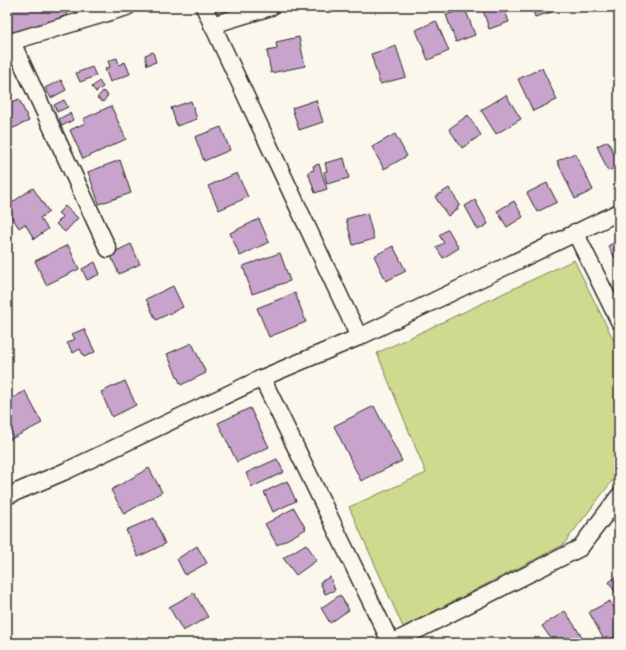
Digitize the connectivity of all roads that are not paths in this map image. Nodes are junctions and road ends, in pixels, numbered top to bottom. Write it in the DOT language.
graph roads {
  1 [pos="127,7"];
  2 [pos="204,7"];
  3 [pos="270,7"];
  4 [pos="212,25"];
  5 [pos="9,43"];
  6 [pos="619,212"];
  7 [pos="575,232"];
  8 [pos="108,248"];
  9 [pos="619,321"];
  10 [pos="359,337"];
  11 [pos="262,378"];
  12 [pos="7,496"];
  13 [pos="619,496"];
  14 [pos="392,643"];
  1 -- 5 [label="street"];
  2 -- 4 [label="street"];
  3 -- 4 [label="street"];
  4 -- 10 [label="street"];
  5 -- 8 [label="street"];
  6 -- 7 [label="street"];
  7 -- 9 [label="street"];
  7 -- 10 [label="street"];
  10 -- 11 [label="street"];
  11 -- 12 [label="street"];
  11 -- 14 [label="street"];
  13 -- 14 [label="street"];
}
